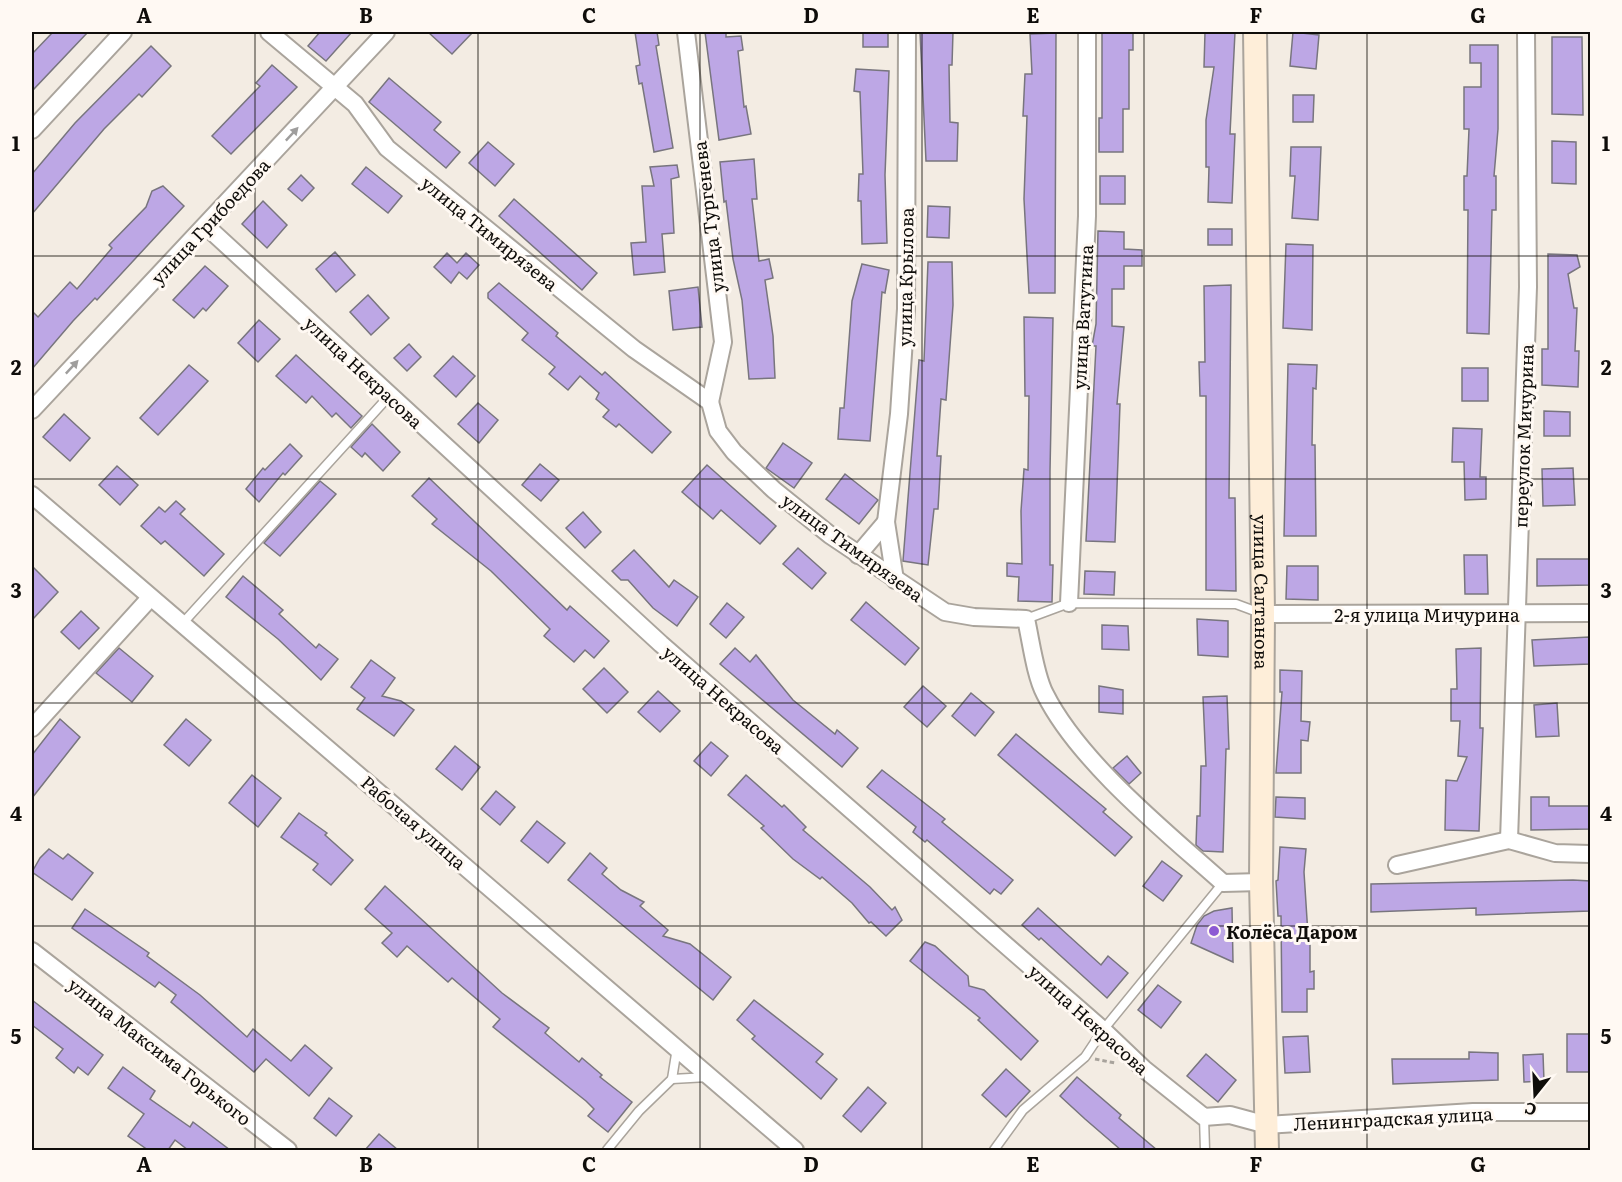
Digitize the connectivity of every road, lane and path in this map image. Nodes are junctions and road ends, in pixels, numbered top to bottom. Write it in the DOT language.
graph roads {
  1 [pos="123,32"];
  2 [pos="269,32"];
  3 [pos="386,32"];
  4 [pos="686,32"];
  5 [pos="907,32"];
  6 [pos="1087,32"];
  7 [pos="1255,32"];
  8 [pos="1526,32"];
  9 [pos="334,88"];
  10 [pos="32,130"];
  11 [pos="206,226"];
  12 [pos="390,395"];
  13 [pos="710,402"];
  14 [pos="32,410"];
  15 [pos="32,495"];
  16 [pos="886,522"];
  17 [pos="858,555"];
  18 [pos="895,580"];
  19 [pos="150,598"];
  20 [pos="1069,603"];
  21 [pos="1590,613"];
  22 [pos="1263,614"];
  23 [pos="1515,615"];
  24 [pos="1026,619"];
  25 [pos="182,624"];
  26 [pos="32,728"];
  27 [pos="1509,840"];
  28 [pos="1590,854"];
  29 [pos="1397,865"];
  30 [pos="1261,882"];
  31 [pos="1222,883"];
  32 [pos="32,951"];
  33 [pos="1103,1030"];
  34 [pos="677,1048"];
  35 [pos="709,1077"];
  36 [pos="672,1079"];
  37 [pos="1590,1112"];
  38 [pos="1204,1117"];
  39 [pos="1267,1125"];
  40 [pos="288,1150"];
  41 [pos="607,1150"];
  42 [pos="795,1150"];
  43 [pos="994,1150"];
  44 [pos="1204,1150"];
  45 [pos="1267,1150"];
  1 -- 10 [label="street"];
  2 -- 9 [label="street, улица Тимирязева"];
  3 -- 9 [label="street, улица Грибоедова"];
  4 -- 13 [label="street, улица Тургенева"];
  5 -- 16 [label="street, улица Крылова"];
  6 -- 20 [label="street, улица Ватутина"];
  7 -- 22 [label="main road, улица Салтанова"];
  8 -- 23 [label="street, переулок Мичурина"];
  11 -- 9 [label="street, улица Грибоедова, one-way"];
  9 -- 13 [label="street, улица Тимирязева"];
  11 -- 12 [label="street, улица Некрасова"];
  14 -- 11 [label="street, улица Грибоедова, one-way"];
  12 -- 25 [label="lane"];
  12 -- 33 [label="street, улица Некрасова"];
  13 -- 17 [label="street, улица Тимирязева"];
  15 -- 19 [label="street, Рабочая улица"];
  16 -- 17 [label="street"];
  16 -- 18 [label="street, улица Крылова"];
  17 -- 18 [label="street, улица Тимирязева"];
  18 -- 24 [label="street, улица Тимирязева"];
  19 -- 25 [label="street, Рабочая улица"];
  19 -- 26 [label="street"];
  20 -- 22 [label="lane"];
  20 -- 24 [label="lane"];
  21 -- 23 [label="street, 2-я улица Мичурина"];
  22 -- 23 [label="street, 2-я улица Мичурина"];
  22 -- 30 [label="main road, улица Салтанова"];
  23 -- 27 [label="street, переулок Мичурина"];
  24 -- 31 [label="street"];
  25 -- 34 [label="street, Рабочая улица"];
  27 -- 28 [label="street"];
  27 -- 29 [label="street"];
  30 -- 31 [label="street"];
  30 -- 39 [label="main road, улица Салтанова"];
  31 -- 33 [label="lane"];
  32 -- 40 [label="street, улица Максима Горького"];
  33 -- 38 [label="street, улица Некрасова"];
  33 -- 43 [label="lane"];
  34 -- 35 [label="street, Рабочая улица"];
  34 -- 36 [label="lane"];
  35 -- 36 [label="lane"];
  35 -- 42 [label="street, Рабочая улица"];
  36 -- 41 [label="lane"];
  37 -- 39 [label="street, Ленинградская улица"];
  38 -- 39 [label="street"];
  38 -- 44 [label="lane"];
  39 -- 45 [label="main road, улица Салтанова"];
}
